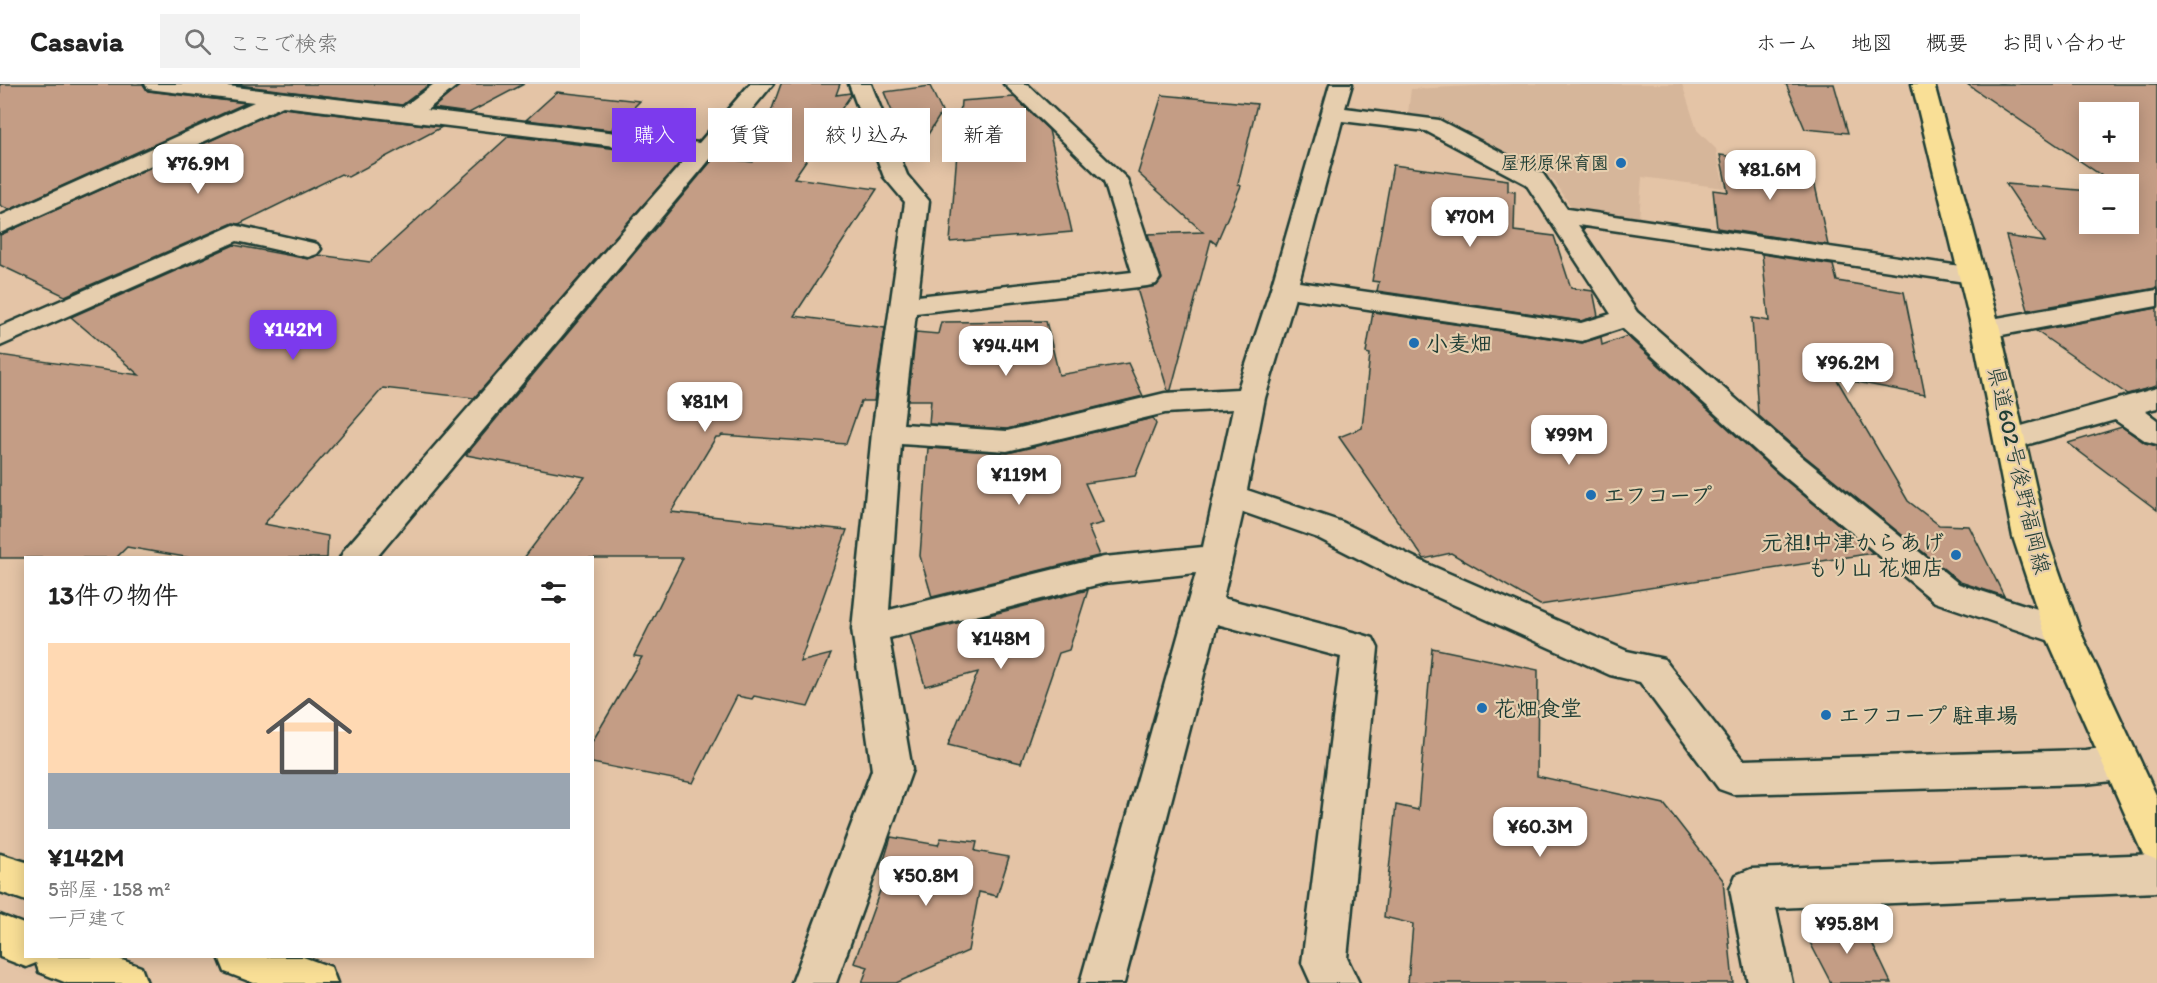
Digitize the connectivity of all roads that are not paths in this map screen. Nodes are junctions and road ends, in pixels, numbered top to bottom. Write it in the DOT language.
graph roads {
  1 [pos="156,84"];
  2 [pos="310,84"];
  3 [pos="448,84"];
  4 [pos="762,84"];
  5 [pos="860,84"];
  6 [pos="1015,84"];
  7 [pos="1923,84"];
  8 [pos="279,99"];
  9 [pos="1337,99"];
  10 [pos="408,114"];
  11 [pos="704,150"];
  12 [pos="1560,215"];
  13 [pos="0,225"];
  14 [pos="308,249"];
  15 [pos="1972,275"];
  16 [pos="1284,288"];
  17 [pos="2157,298"];
  18 [pos="903,306"];
  19 [pos="1627,318"];
  20 [pos="1986,329"];
  21 [pos="2,331"];
  22 [pos="1250,398"];
  23 [pos="2157,398"];
  24 [pos="2120,409"];
  25 [pos="887,433"];
  26 [pos="2157,434"];
  27 [pos="2012,439"];
  28 [pos="1230,496"];
  29 [pos="359,556"];
  30 [pos="1217,558"];
  31 [pos="1204,607"];
  32 [pos="870,629"];
  33 [pos="2062,632"];
  34 [pos="2121,763"];
  35 [pos="2157,842"];
  36 [pos="0,873"];
  37 [pos="2157,873"];
  38 [pos="24,881"];
  39 [pos="0,936"];
  40 [pos="24,945"];
  41 [pos="59,958"];
  42 [pos="244,958"];
  43 [pos="125,983"];
  44 [pos="315,983"];
  45 [pos="814,983"];
  46 [pos="1101,983"];
  47 [pos="1337,983"];
  48 [pos="1770,983"];
  1 -- 8 [label="street"];
  2 -- 8 [label="street"];
  3 -- 10 [label="street"];
  4 -- 11 [label="street"];
  5 -- 18 [label="street"];
  6 -- 18 [label="street"];
  7 -- 15 [label="main road, 県道602号後野福岡線"];
  8 -- 10 [label="street"];
  8 -- 13 [label="street"];
  9 -- 12 [label="street"];
  9 -- 16 [label="street"];
  10 -- 11 [label="street"];
  11 -- 29 [label="street"];
  12 -- 15 [label="street"];
  12 -- 19 [label="street"];
  14 -- 21 [label="street"];
  15 -- 20 [label="main road, 県道602号後野福岡線"];
  16 -- 19 [label="street"];
  16 -- 22 [label="street"];
  17 -- 20 [label="street"];
  18 -- 25 [label="street"];
  19 -- 33 [label="street"];
  20 -- 27 [label="main road, 県道602号後野福岡線"];
  22 -- 25 [label="street"];
  22 -- 28 [label="street"];
  23 -- 24 [label="street"];
  24 -- 26 [label="street"];
  24 -- 27 [label="street"];
  25 -- 32 [label="street"];
  27 -- 33 [label="main road, 県道602号後野福岡線"];
  28 -- 30 [label="street"];
  28 -- 34 [label="street"];
  30 -- 31 [label="street"];
  30 -- 32 [label="street"];
  31 -- 46 [label="street"];
  31 -- 47 [label="street"];
  32 -- 45 [label="street"];
  33 -- 34 [label="main road, 県道602号後野福岡線"];
  34 -- 35 [label="main road, 県道602号後野福岡線"];
  36 -- 38 [label="main road"];
  37 -- 48 [label="street"];
  39 -- 40 [label="main road"];
  41 -- 43 [label="main road"];
  42 -- 44 [label="main road"];
}
